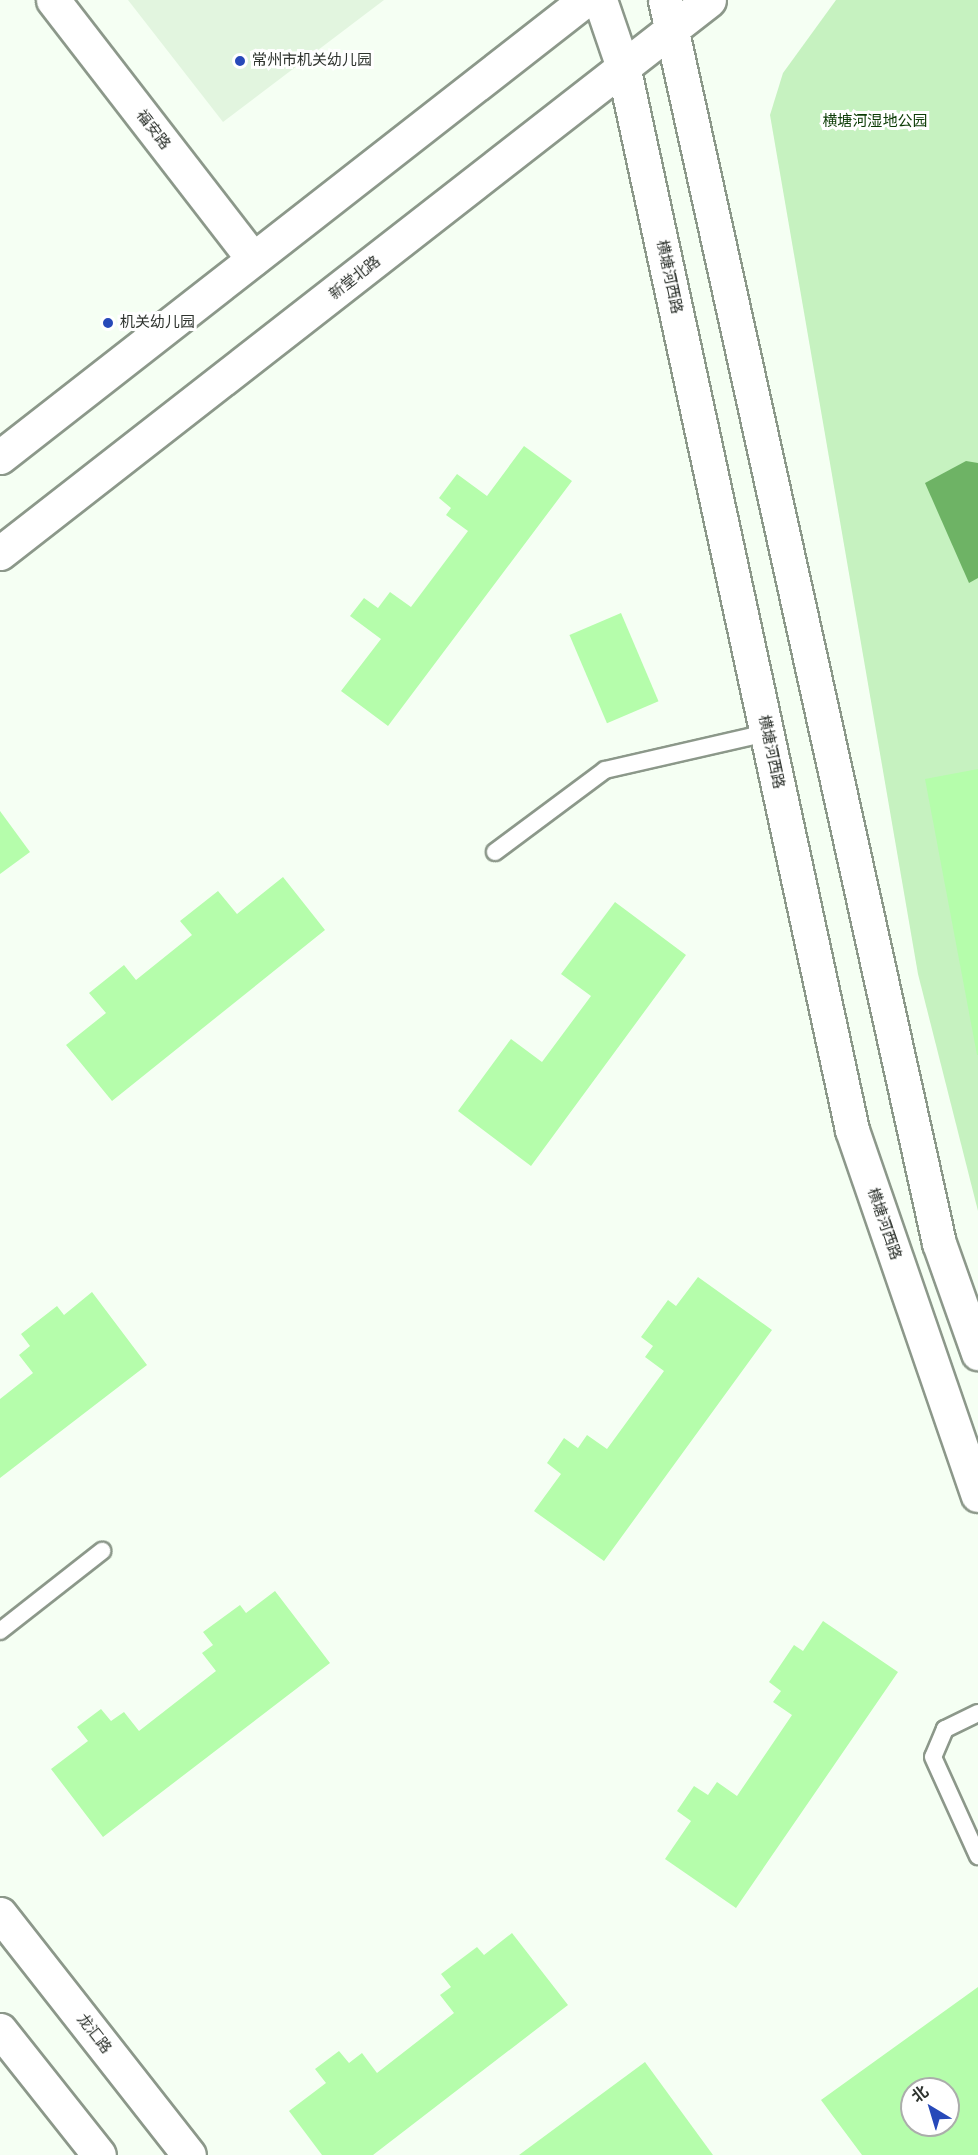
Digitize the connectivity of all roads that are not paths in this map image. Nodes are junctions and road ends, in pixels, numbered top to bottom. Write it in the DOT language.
graph roads {
  1 [pos="52,0"];
  2 [pos="585,0"];
  3 [pos="600,0"];
  4 [pos="709,0"];
  5 [pos="669,13"];
  6 [pos="624,70"];
  7 [pos="254,259"];
  8 [pos="0,457"];
  9 [pos="0,553"];
  10 [pos="766,733"];
  11 [pos="495,852"];
  12 [pos="978,1353"];
  13 [pos="978,1495"];
  14 [pos="102,1551"];
  15 [pos="0,1631"];
  16 [pos="978,1713"];
  17 [pos="978,1856"];
  18 [pos="0,1914"];
  19 [pos="0,2030"];
  20 [pos="99,2155"];
  21 [pos="189,2155"];
  1 -- 7 [label="street, 福安路"];
  2 -- 7 [label="street"];
  3 -- 6 [label="street, 横塘河西路"];
  4 -- 5 [label="street, 新堂北路"];
  5 -- 6 [label="street, 新堂北路"];
  5 -- 12 [label="street"];
  6 -- 9 [label="street, 新堂北路"];
  6 -- 10 [label="street, 横塘河西路"];
  7 -- 8 [label="street"];
  10 -- 11 [label="lane"];
  10 -- 13 [label="street, 横塘河西路"];
  14 -- 15 [label="lane"];
  16 -- 17 [label="lane"];
  18 -- 21 [label="street, 龙汇路"];
  19 -- 20 [label="street"];
}
